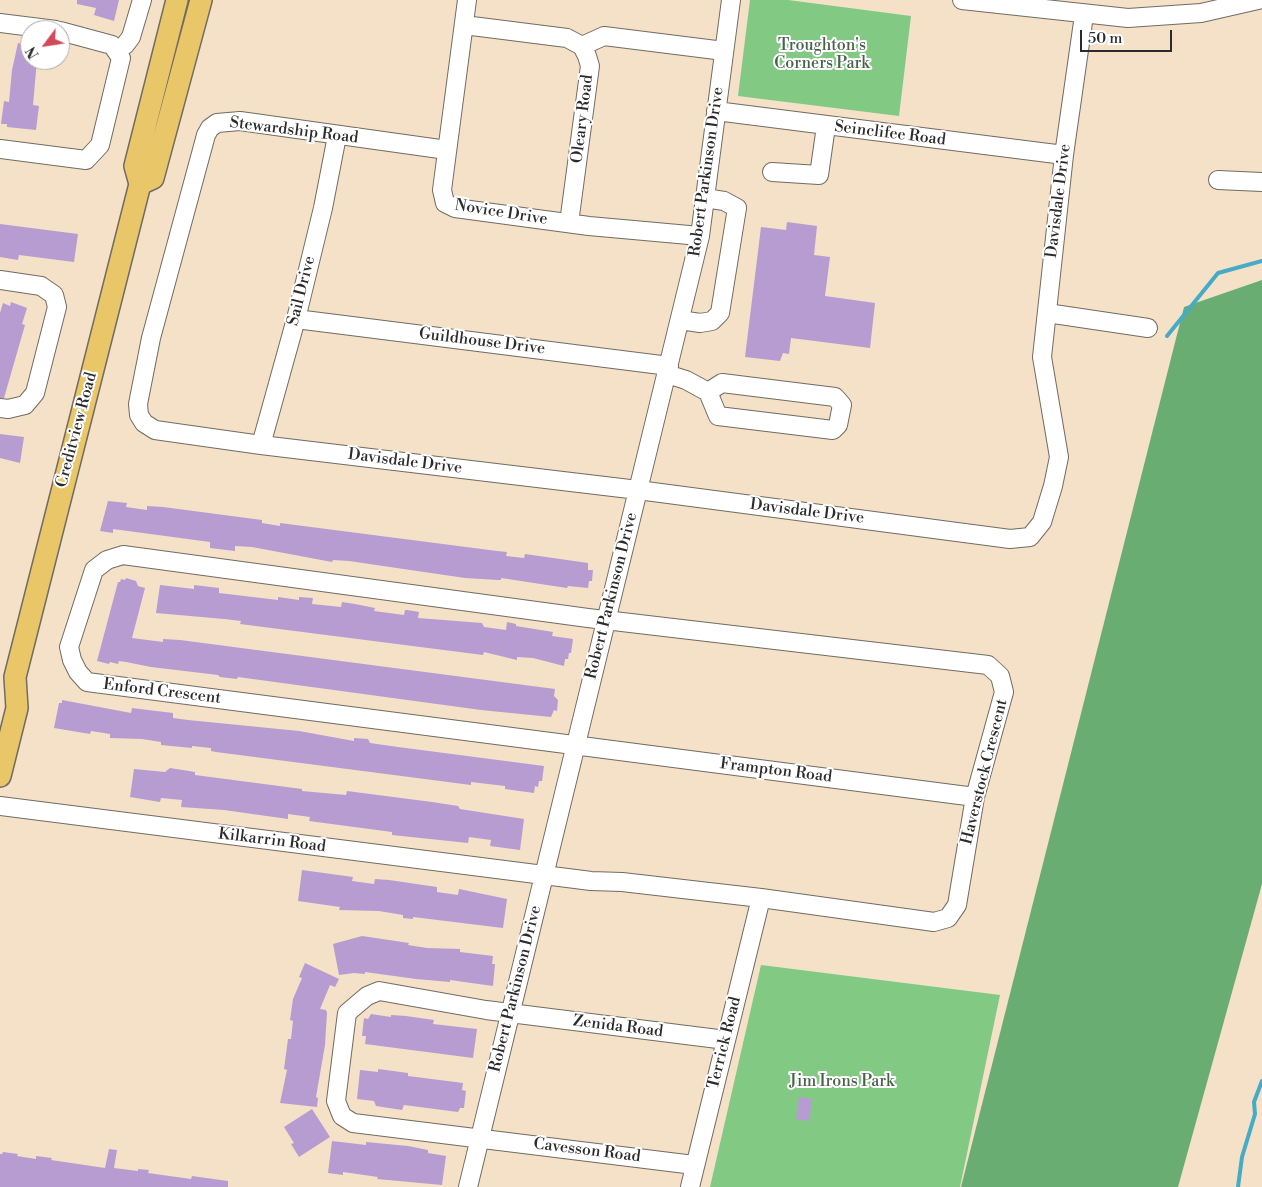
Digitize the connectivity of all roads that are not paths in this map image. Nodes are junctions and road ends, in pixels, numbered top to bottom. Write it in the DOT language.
graph roads {
  1 [pos="142,0"];
  2 [pos="177,0"];
  3 [pos="201,0"];
  4 [pos="467,0"];
  5 [pos="731,0"];
  6 [pos="962,0"];
  7 [pos="1258,0"];
  8 [pos="1084,15"];
  9 [pos="0,22"];
  10 [pos="20,25"];
  11 [pos="464,25"];
  12 [pos="70,34"];
  13 [pos="582,46"];
  14 [pos="116,50"];
  15 [pos="724,51"];
  16 [pos="716,111"];
  17 [pos="826,126"];
  18 [pos="337,136"];
  19 [pos="0,149"];
  20 [pos="447,150"];
  21 [pos="1064,156"];
  22 [pos="772,172"];
  23 [pos="1218,180"];
  24 [pos="1262,182"];
  25 [pos="140,184"];
  26 [pos="705,198"];
  27 [pos="569,223"];
  28 [pos="700,236"];
  29 [pos="0,280"];
  30 [pos="1047,313"];
  31 [pos="296,319"];
  32 [pos="680,320"];
  33 [pos="1148,328"];
  34 [pos="151,338"];
  35 [pos="668,370"];
  36 [pos="708,392"];
  37 [pos="0,408"];
  38 [pos="261,445"];
  39 [pos="638,490"];
  40 [pos="606,621"];
  41 [pos="15,677"];
  42 [pos="0,700"];
  43 [pos="576,745"];
  44 [pos="0,776"];
  45 [pos="975,797"];
  46 [pos="0,806"];
  47 [pos="544,876"];
  48 [pos="761,898"];
  49 [pos="510,1013"];
  50 [pos="726,1040"];
  51 [pos="480,1137"];
  52 [pos="694,1165"];
  53 [pos="468,1187"];
  54 [pos="690,1187"];
  1 -- 14 [label="street"];
  2 -- 25 [label="main road, Creditview Road"];
  3 -- 25 [label="main road, Creditview Road"];
  4 -- 11 [label="street, Novice Drive"];
  5 -- 15 [label="street, Robert Parkinson Drive"];
  6 -- 8 [label="street"];
  7 -- 8 [label="street"];
  8 -- 21 [label="street, Davisdale Drive"];
  9 -- 10 [label="street"];
  11 -- 13 [label="street"];
  11 -- 20 [label="street, Novice Drive"];
  12 -- 14 [label="street"];
  13 -- 15 [label="street"];
  13 -- 27 [label="street, Oleary Road"];
  14 -- 19 [label="street"];
  15 -- 16 [label="street, Robert Parkinson Drive"];
  16 -- 17 [label="street, Seinclifee Road"];
  16 -- 26 [label="street, Robert Parkinson Drive"];
  17 -- 21 [label="street, Seinclifee Road"];
  17 -- 22 [label="street"];
  18 -- 20 [label="street, Stewardship Road"];
  18 -- 31 [label="street, Sail Drive"];
  18 -- 34 [label="street, Stewardship Road"];
  20 -- 27 [label="street, Novice Drive"];
  21 -- 30 [label="street, Davisdale Drive"];
  23 -- 24 [label="street"];
  25 -- 41 [label="main road, Creditview Road"];
  26 -- 28 [label="street, Robert Parkinson Drive"];
  26 -- 32 [label="street"];
  27 -- 28 [label="street, Novice Drive"];
  28 -- 32 [label="street, Robert Parkinson Drive"];
  29 -- 37 [label="street"];
  30 -- 33 [label="street"];
  30 -- 39 [label="street, Davisdale Drive"];
  31 -- 35 [label="street, Guildhouse Drive"];
  31 -- 38 [label="street, Sail Drive"];
  32 -- 35 [label="street, Robert Parkinson Drive"];
  34 -- 38 [label="street, Davisdale Drive"];
  35 -- 36 [label="street, Guildhouse Drive"];
  35 -- 39 [label="street, Robert Parkinson Drive"];
  36 -- 36 [label="street"];
  38 -- 39 [label="street, Davisdale Drive"];
  39 -- 40 [label="street, Robert Parkinson Drive"];
  40 -- 43 [label="street, Robert Parkinson Drive"];
  40 -- 43 [label="street, Enford Crescent"];
  40 -- 45 [label="street, Haverstock Crescent"];
  41 -- 42 [label="main road, Creditview Road"];
  41 -- 44 [label="main road, Creditview Road"];
  43 -- 45 [label="street, Frampton Road"];
  43 -- 47 [label="street, Robert Parkinson Drive"];
  45 -- 48 [label="street, Haverstock Crescent"];
  46 -- 47 [label="street, Kilkarrin Road"];
  47 -- 48 [label="street, Haverstock Crescent"];
  47 -- 49 [label="street, Robert Parkinson Drive"];
  48 -- 50 [label="street, Terrick Road"];
  49 -- 50 [label="street, Zenida Road"];
  49 -- 51 [label="street, Robert Parkinson Drive"];
  49 -- 51 [label="street, Zenida Road"];
  50 -- 52 [label="street, Terrick Road"];
  51 -- 52 [label="street, Cavesson Road"];
  51 -- 53 [label="street, Robert Parkinson Drive"];
  52 -- 54 [label="street, Terrick Road"];
}
